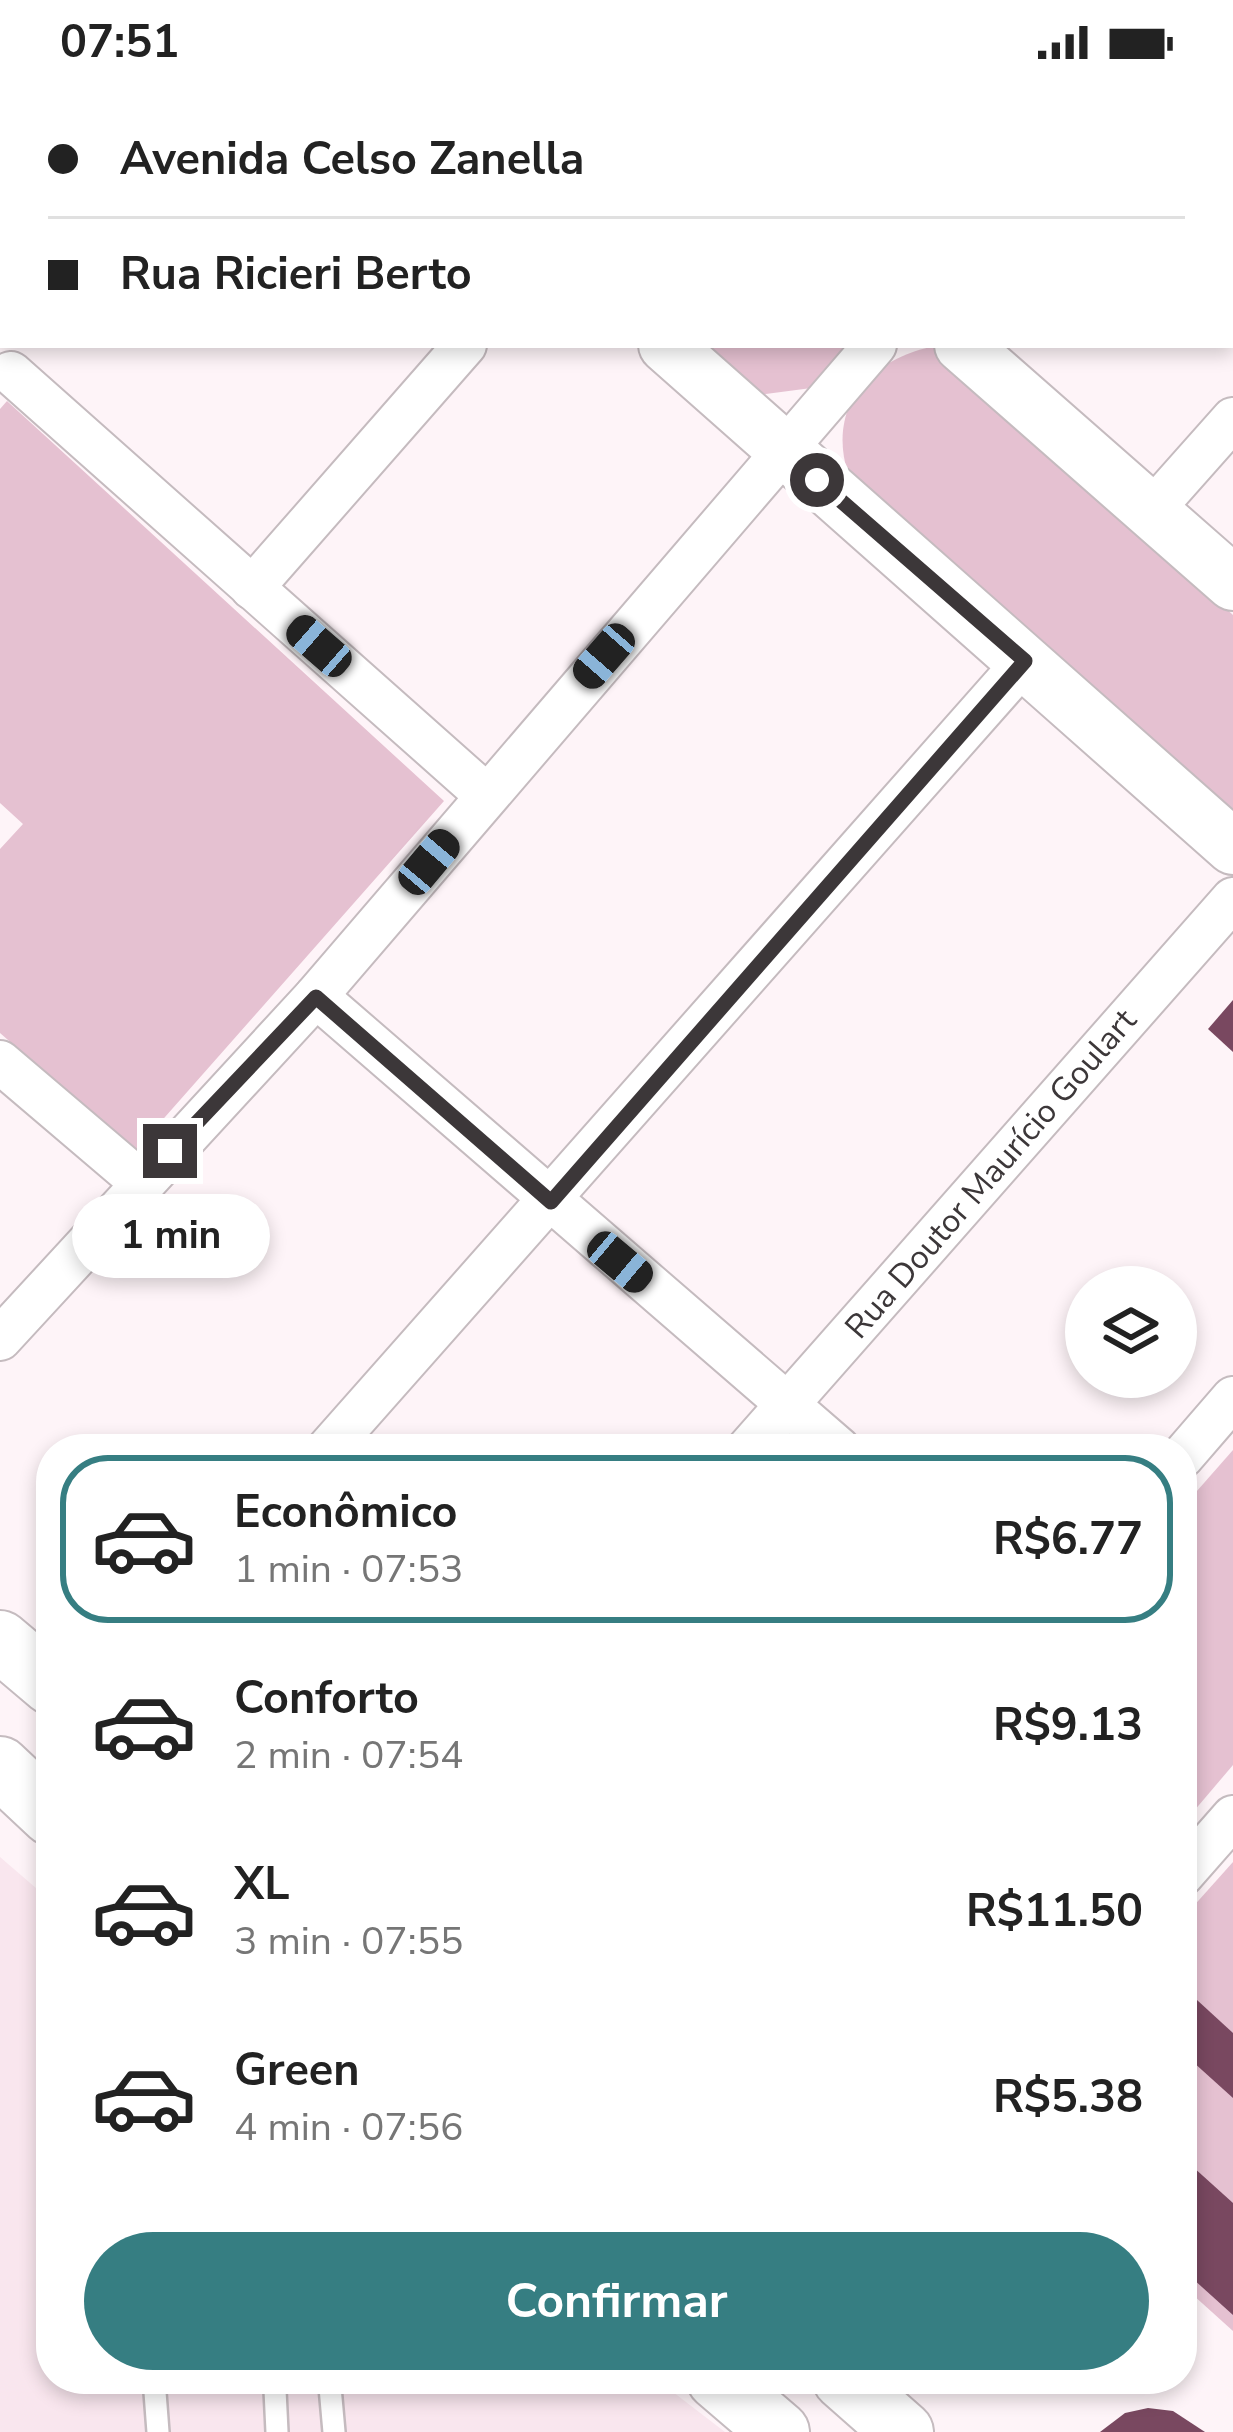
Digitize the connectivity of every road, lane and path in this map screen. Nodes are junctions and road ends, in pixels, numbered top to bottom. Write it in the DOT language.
graph roads {
  1 [pos="462,348"];
  2 [pos="669,348"];
  3 [pos="871,348"];
  4 [pos="965,348"];
  5 [pos="16,368"];
  6 [pos="1233,419"];
  7 [pos="782,450"];
  8 [pos="1153,509"];
  9 [pos="1233,583"];
  10 [pos="252,588"];
  11 [pos="1025,661"];
  12 [pos="485,794"];
  13 [pos="1233,847"];
  14 [pos="1233,899"];
  15 [pos="316,997"];
  16 [pos="0,1062"];
  17 [pos="141,1182"];
  18 [pos="551,1202"];
  19 [pos="0,1339"];
  20 [pos="1233,1398"];
  21 [pos="789,1403"];
  22 [pos="342,1434"];
  23 [pos="761,1434"];
  24 [pos="823,1434"];
  25 [pos="1197,1440"];
  26 [pos="0,1640"];
  27 [pos="36,1671"];
  28 [pos="0,1767"];
  29 [pos="36,1801"];
  30 [pos="1233,1817"];
  31 [pos="1197,1858"];
  32 [pos="155,2394"];
  33 [pos="275,2394"];
  34 [pos="331,2394"];
  35 [pos="735,2394"];
  36 [pos="860,2394"];
  37 [pos="158,2432"];
  38 [pos="277,2432"];
  39 [pos="334,2432"];
  40 [pos="779,2432"];
  41 [pos="903,2432"];
  1 -- 10 [label="street"];
  2 -- 7 [label="street"];
  3 -- 7 [label="street"];
  4 -- 8 [label="street"];
  5 -- 10 [label="street"];
  6 -- 8 [label="street"];
  7 -- 11 [label="street"];
  7 -- 12 [label="street"];
  8 -- 9 [label="street"];
  10 -- 12 [label="street"];
  11 -- 13 [label="street"];
  11 -- 18 [label="street"];
  12 -- 15 [label="street"];
  14 -- 21 [label="street, Rua Doutor Maurício Goulart"];
  15 -- 17 [label="street"];
  15 -- 18 [label="street"];
  16 -- 17 [label="street"];
  17 -- 19 [label="street"];
  18 -- 21 [label="street"];
  18 -- 22 [label="street"];
  20 -- 25 [label="street"];
  21 -- 23 [label="street, Rua Doutor Maurício Goulart"];
  21 -- 24 [label="street"];
  26 -- 27 [label="main road"];
  28 -- 29 [label="main road"];
  30 -- 31 [label="street"];
  32 -- 37 [label="lane"];
  33 -- 38 [label="lane"];
  34 -- 39 [label="lane"];
  35 -- 40 [label="main road"];
  36 -- 41 [label="main road"];
}
